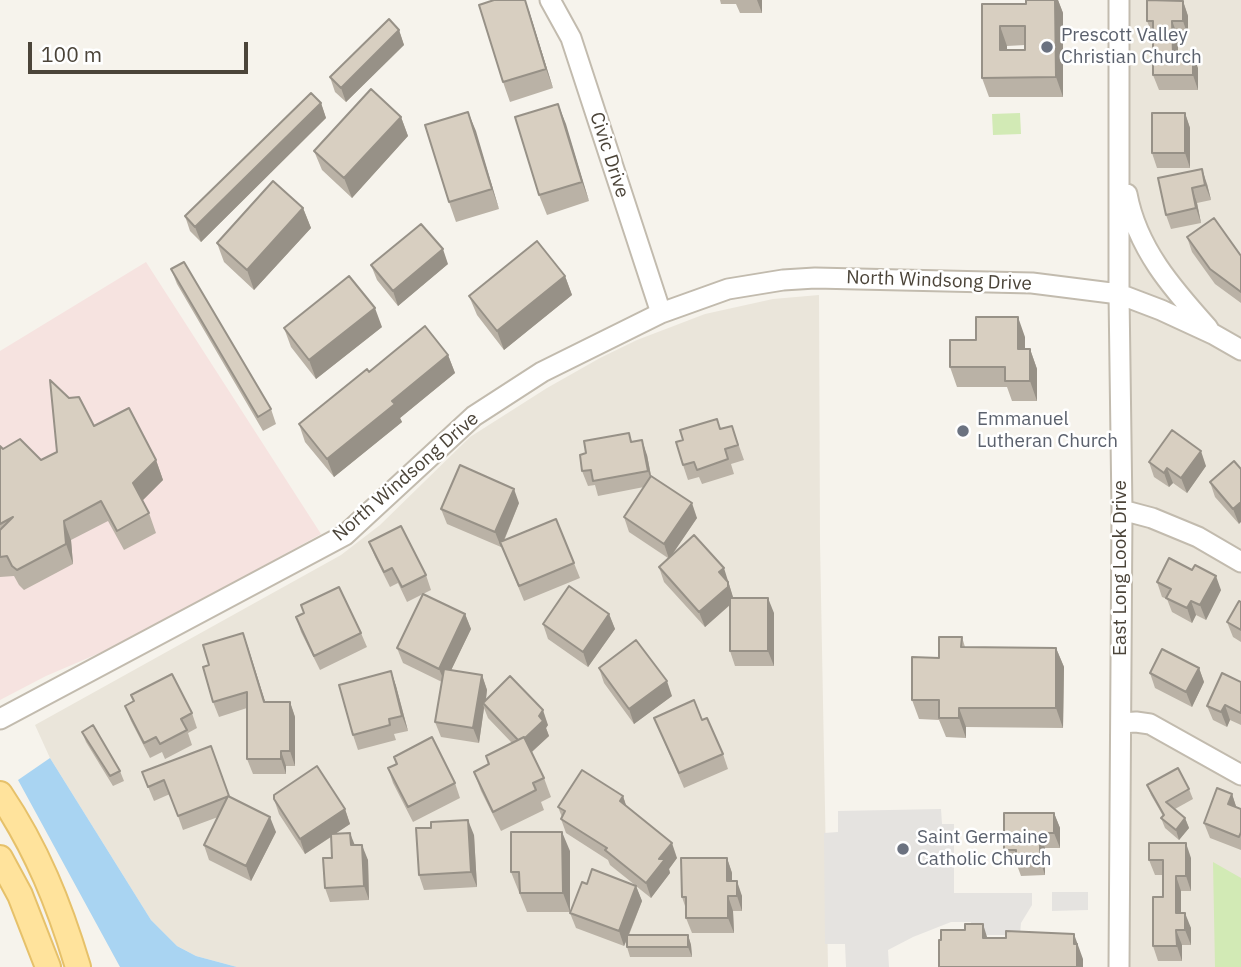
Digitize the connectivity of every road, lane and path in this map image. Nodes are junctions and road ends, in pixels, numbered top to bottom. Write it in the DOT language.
graph roads {
  1 [pos="550,0"];
  2 [pos="1119,0"];
  3 [pos="1119,154"];
  4 [pos="1119,294"];
  5 [pos="660,313"];
  6 [pos="1213,334"];
  7 [pos="1241,350"];
  8 [pos="1122,510"];
  9 [pos="1241,562"];
  10 [pos="0,719"];
  11 [pos="1121,723"];
  12 [pos="1241,775"];
  13 [pos="0,794"];
  14 [pos="0,858"];
  15 [pos="48,967"];
  16 [pos="78,967"];
  17 [pos="1119,967"];
  1 -- 5 [label="street, Civic Drive"];
  2 -- 3 [label="street, East Long Look Drive"];
  3 -- 4 [label="street, East Long Look Drive"];
  3 -- 6 [label="street"];
  4 -- 5 [label="street, North Windsong Drive"];
  4 -- 6 [label="street, North Windsong Drive"];
  4 -- 8 [label="street, East Long Look Drive"];
  5 -- 10 [label="street, North Windsong Drive"];
  6 -- 7 [label="street"];
  8 -- 9 [label="street"];
  8 -- 11 [label="street, East Long Look Drive"];
  11 -- 12 [label="street"];
  11 -- 17 [label="street, East Long Look Drive"];
  13 -- 16 [label="main road"];
  14 -- 15 [label="main road"];
}
